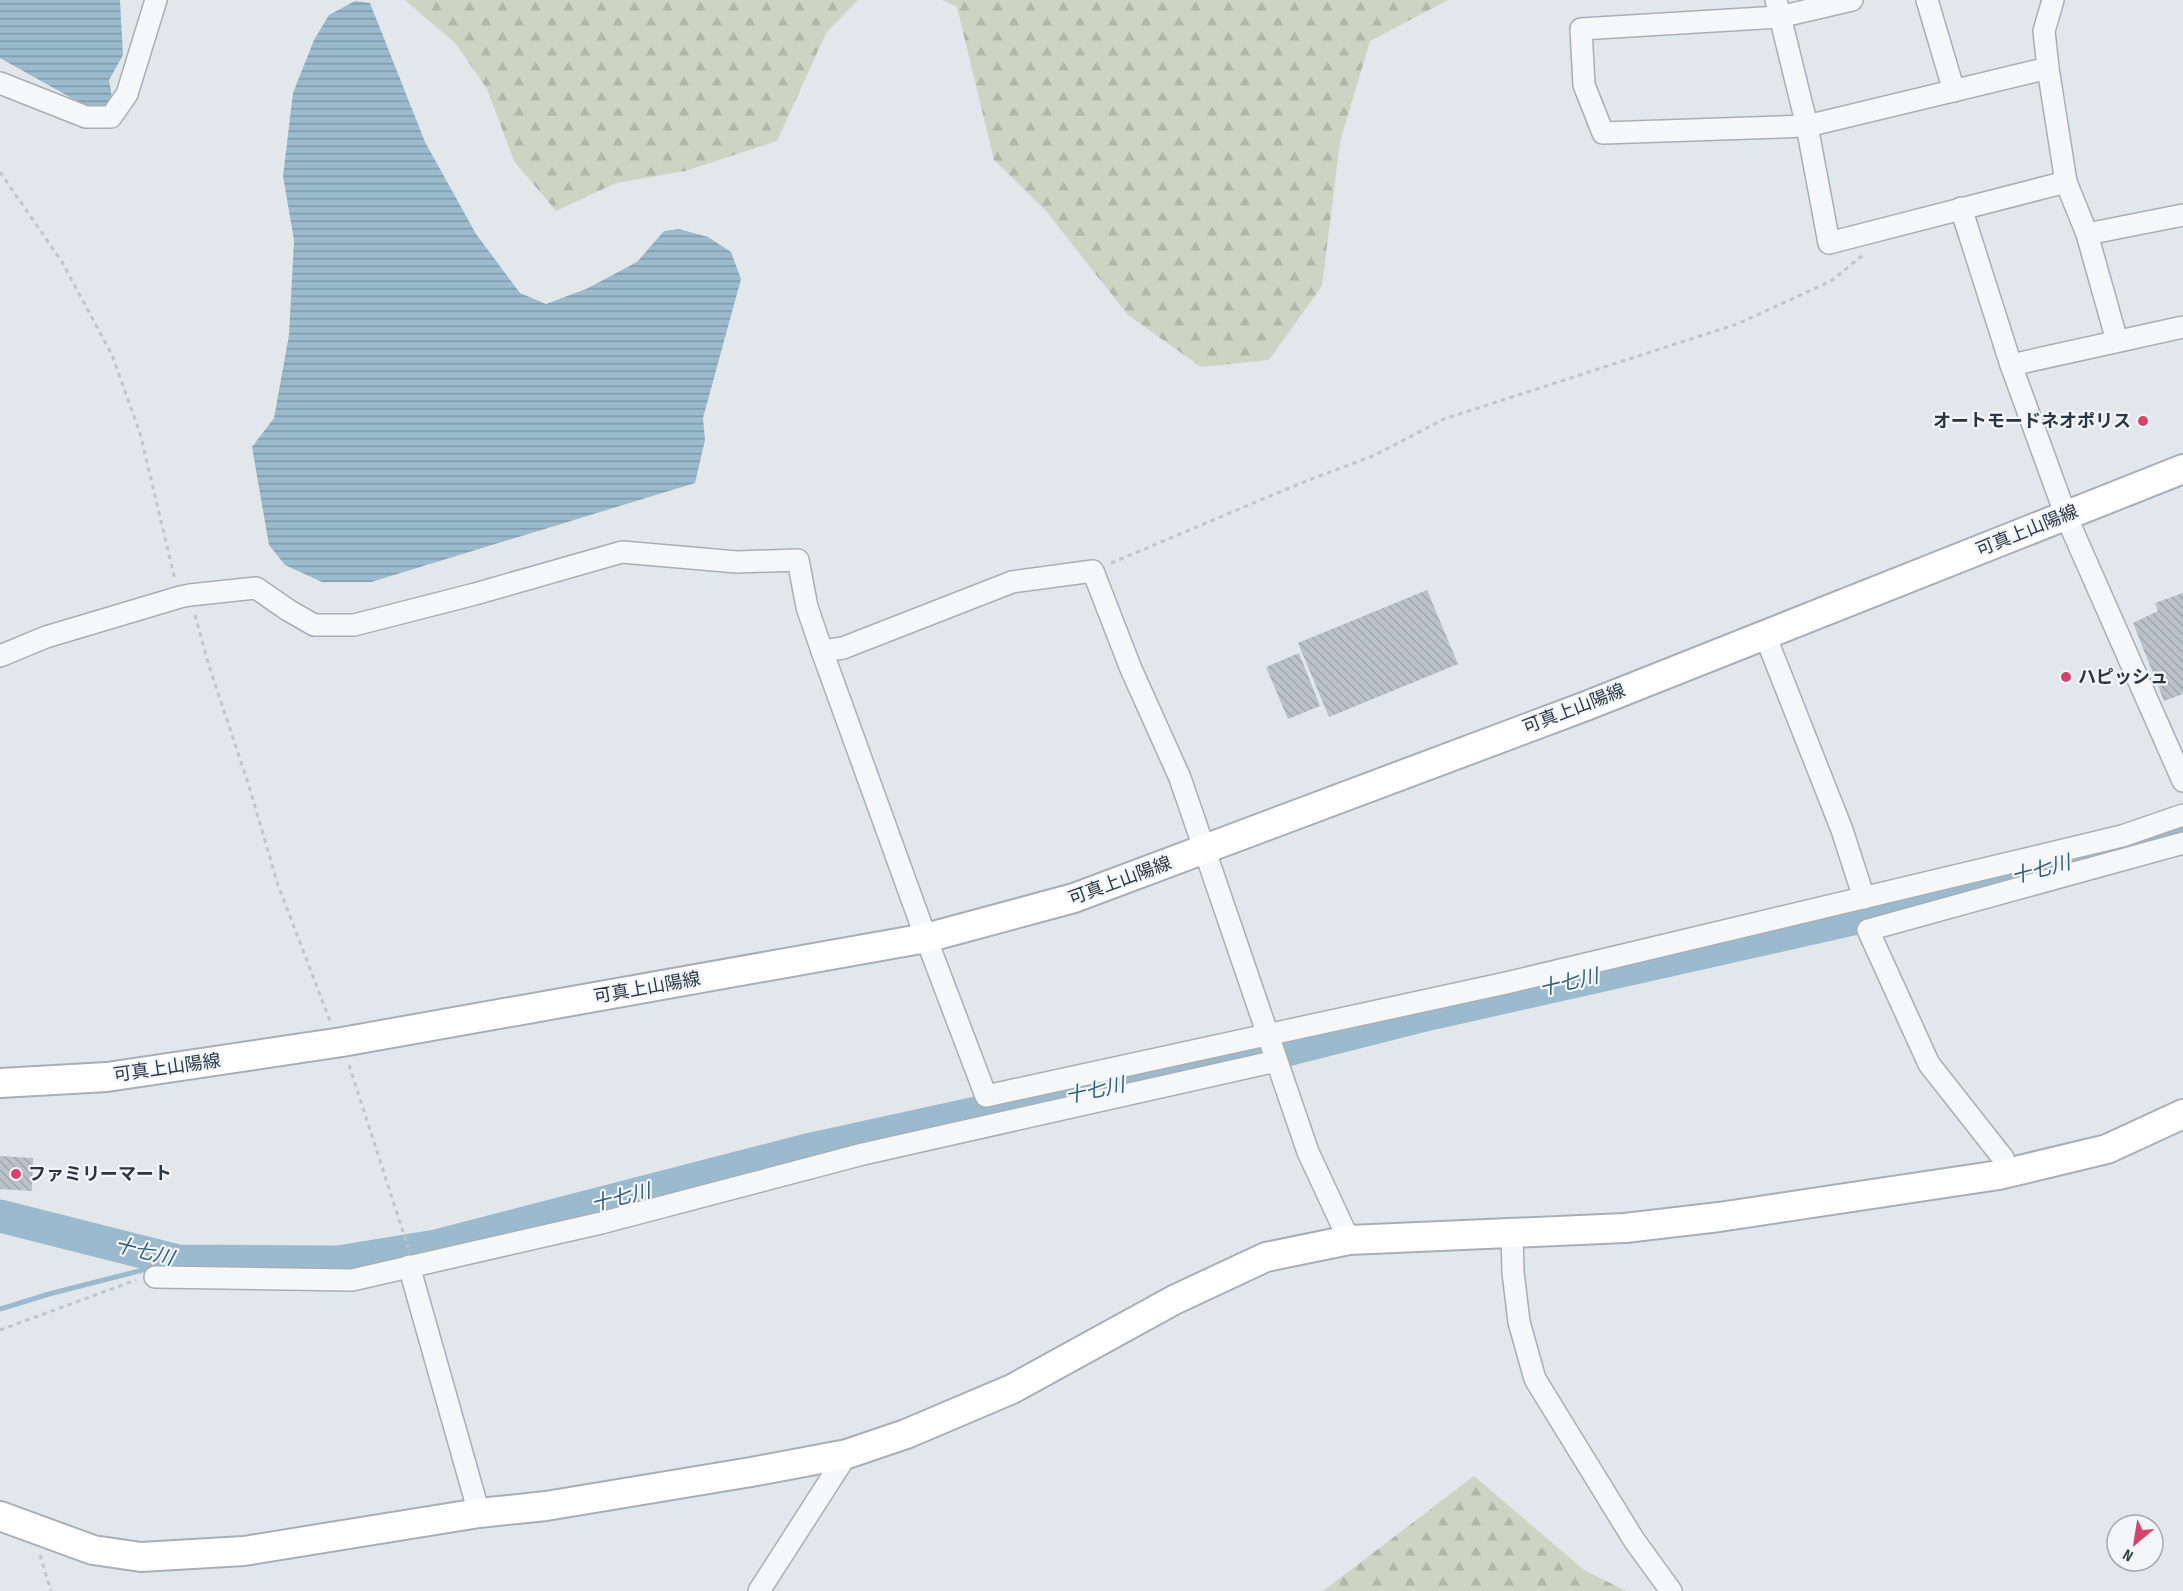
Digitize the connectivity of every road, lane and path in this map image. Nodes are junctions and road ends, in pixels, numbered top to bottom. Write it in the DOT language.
graph roads {
  1 [pos="156,0"];
  2 [pos="1852,0"];
  3 [pos="1927,0"];
  4 [pos="2053,0"];
  5 [pos="1778,9"];
  6 [pos="2048,68"];
  7 [pos="0,83"];
  8 [pos="1954,91"];
  9 [pos="1807,126"];
  10 [pos="0,172"];
  11 [pos="2066,182"];
  12 [pos="1960,208"];
  13 [pos="2183,215"];
  14 [pos="1875,231"];
  15 [pos="2087,234"];
  16 [pos="2183,327"];
  17 [pos="2117,341"];
  18 [pos="2011,365"];
  19 [pos="2183,469"];
  20 [pos="2066,516"];
  21 [pos="1093,571"];
  22 [pos="185,596"];
  23 [pos="1765,634"];
  24 [pos="822,651"];
  25 [pos="0,656"];
  26 [pos="2183,781"];
  27 [pos="2183,815"];
  28 [pos="2183,843"];
  29 [pos="1205,850"];
  30 [pos="1864,898"];
  31 [pos="926,938"];
  32 [pos="1268,1035"];
  33 [pos="342,1042"];
  34 [pos="1276,1061"];
  35 [pos="0,1083"];
  36 [pos="2183,1114"];
  37 [pos="2008,1172"];
  38 [pos="1512,1232"];
  39 [pos="1348,1240"];
  40 [pos="408,1256"];
  41 [pos="155,1277"];
  42 [pos="0,1330"];
  43 [pos="847,1454"];
  44 [pos="479,1512"];
  45 [pos="0,1516"];
  46 [pos="45,1533"];
  47 [pos="51,1591"];
  48 [pos="759,1591"];
  49 [pos="1671,1591"];
  1 -- 7 [label="street"];
  2 -- 5 [label="street"];
  3 -- 8 [label="street"];
  4 -- 6 [label="street"];
  5 -- 9 [label="street"];
  5 -- 9 [label="street"];
  6 -- 8 [label="street"];
  6 -- 11 [label="street"];
  8 -- 9 [label="street"];
  9 -- 14 [label="street"];
  10 -- 22 [label="path"];
  11 -- 12 [label="street"];
  11 -- 15 [label="street"];
  12 -- 14 [label="street"];
  12 -- 18 [label="street"];
  13 -- 15 [label="street"];
  14 -- 21 [label="path"];
  15 -- 17 [label="street"];
  16 -- 17 [label="street"];
  17 -- 18 [label="street"];
  18 -- 20 [label="street"];
  19 -- 20 [label="main road, 可真上山陽線"];
  20 -- 23 [label="main road, 可真上山陽線"];
  20 -- 26 [label="street"];
  21 -- 24 [label="street"];
  21 -- 29 [label="street"];
  22 -- 24 [label="street"];
  22 -- 25 [label="street"];
  22 -- 33 [label="path"];
  23 -- 29 [label="main road, 可真上山陽線"];
  23 -- 30 [label="street"];
  24 -- 31 [label="street"];
  27 -- 30 [label="street"];
  28 -- 37 [label="street"];
  29 -- 31 [label="main road, 可真上山陽線"];
  29 -- 32 [label="street"];
  30 -- 32 [label="street"];
  31 -- 32 [label="street"];
  31 -- 33 [label="main road, 可真上山陽線"];
  32 -- 34 [label="street"];
  33 -- 35 [label="main road, 可真上山陽線"];
  33 -- 40 [label="path"];
  34 -- 39 [label="street"];
  34 -- 40 [label="street"];
  36 -- 37 [label="main road"];
  37 -- 38 [label="main road"];
  38 -- 39 [label="main road"];
  38 -- 49 [label="street"];
  39 -- 43 [label="main road"];
  40 -- 41 [label="street"];
  40 -- 44 [label="street"];
  41 -- 42 [label="path"];
  43 -- 44 [label="main road"];
  43 -- 48 [label="street"];
  44 -- 46 [label="main road"];
  45 -- 46 [label="main road"];
  46 -- 47 [label="path"];
}
